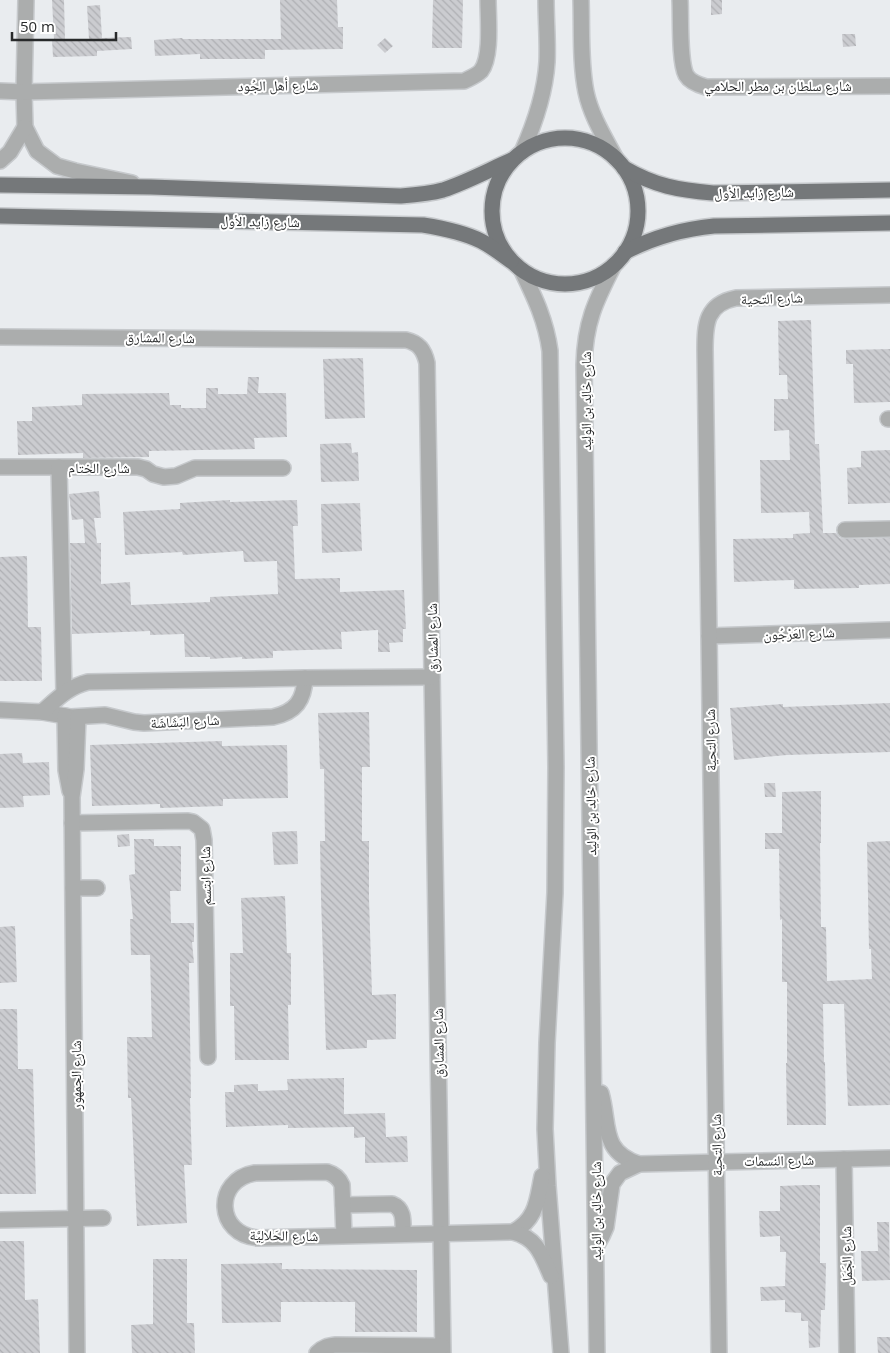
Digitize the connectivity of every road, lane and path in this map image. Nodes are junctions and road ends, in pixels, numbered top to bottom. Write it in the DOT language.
graph roads {
  1 [pos="26,0"];
  2 [pos="488,0"];
  3 [pos="546,0"];
  4 [pos="581,0"];
  5 [pos="680,0"];
  6 [pos="890,86"];
  7 [pos="0,91"];
  8 [pos="24,92"];
  9 [pos="26,127"];
  10 [pos="517,156"];
  11 [pos="0,161"];
  12 [pos="620,164"];
  13 [pos="0,185"];
  14 [pos="151,187"];
  15 [pos="890,190"];
  16 [pos="0,216"];
  17 [pos="890,223"];
  18 [pos="625,252"];
  19 [pos="614,265"];
  20 [pos="517,266"];
  21 [pos="890,295"];
  22 [pos="0,337"];
  23 [pos="0,467"];
  24 [pos="59,467"];
  25 [pos="284,468"];
  26 [pos="890,529"];
  27 [pos="844,530"];
  28 [pos="890,630"];
  29 [pos="708,636"];
  30 [pos="432,677"];
  31 [pos="306,678"];
  32 [pos="64,693"];
  33 [pos="0,710"];
  34 [pos="42,712"];
  35 [pos="71,716"];
  36 [pos="72,823"];
  37 [pos="73,888"];
  38 [pos="97,888"];
  39 [pos="208,1057"];
  40 [pos="594,1075"];
  41 [pos="546,1157"];
  42 [pos="890,1158"];
  43 [pos="844,1159"];
  44 [pos="716,1162"];
  45 [pos="638,1164"];
  46 [pos="343,1205"];
  47 [pos="103,1218"];
  48 [pos="76,1219"];
  49 [pos="0,1220"];
  50 [pos="513,1232"];
  51 [pos="441,1233"];
  52 [pos="403,1234"];
  53 [pos="344,1236"];
  54 [pos="595,1248"];
  55 [pos="556,1289"];
  56 [pos="443,1349"];
  57 [pos="77,1353"];
  58 [pos="317,1353"];
  59 [pos="561,1353"];
  60 [pos="597,1353"];
  61 [pos="719,1353"];
  62 [pos="847,1353"];
  1 -- 8 [label="street"];
  2 -- 8 [label="street, شارع أهل الجُود"];
  3 -- 10 [label="street"];
  4 -- 12 [label="street"];
  5 -- 6 [label="street, شارع سلطان بن مطر الحلامي"];
  7 -- 8 [label="street, شارع أهل الجُود"];
  8 -- 9 [label="street"];
  9 -- 11 [label="street"];
  9 -- 14 [label="street"];
  10 -- 12 [label="main road"];
  10 -- 14 [label="main road"];
  10 -- 20 [label="main road"];
  12 -- 15 [label="main road, شارع زايد الأول"];
  12 -- 18 [label="main road"];
  13 -- 14 [label="main road"];
  16 -- 20 [label="main road, شارع زايد الأول"];
  17 -- 18 [label="main road"];
  18 -- 19 [label="main road"];
  19 -- 20 [label="main road"];
  19 -- 40 [label="street, شارع خالِد بن الوليد"];
  20 -- 41 [label="street"];
  21 -- 29 [label="street, شارع التحية"];
  22 -- 30 [label="street, شارع المشارق"];
  23 -- 24 [label="street, شارع الختام"];
  24 -- 25 [label="street, شارع الختام"];
  24 -- 32 [label="street"];
  26 -- 27 [label="street"];
  28 -- 29 [label="street, شارع العَرْجُون"];
  29 -- 44 [label="street, شارع التحية"];
  30 -- 31 [label="street"];
  30 -- 51 [label="street, شارع المشارق"];
  31 -- 32 [label="street"];
  31 -- 35 [label="street, شارع البَشَاشَة"];
  32 -- 34 [label="street"];
  33 -- 34 [label="street, شارع البَشَاشَة"];
  34 -- 35 [label="street, شارع البَشَاشَة"];
  35 -- 36 [label="street, شارع الجمهور"];
  36 -- 37 [label="street, شارع الجمهور"];
  36 -- 39 [label="street, شارع ابتسم"];
  37 -- 38 [label="street"];
  37 -- 48 [label="street, شارع الجمهور"];
  40 -- 45 [label="street"];
  40 -- 54 [label="street, شارع خالِد بن الوليد"];
  41 -- 50 [label="street"];
  41 -- 55 [label="street"];
  42 -- 43 [label="street, شارع النسمات"];
  43 -- 44 [label="street, شارع النسمات"];
  43 -- 62 [label="street, شارع الجَمَل"];
  44 -- 45 [label="street, شارع النسمات"];
  44 -- 61 [label="street, شارع التحية"];
  45 -- 54 [label="street"];
  46 -- 52 [label="street"];
  46 -- 53 [label="street, شارع الحَلالِيَّة"];
  46 -- 53 [label="street, شارع الحَلالِيَّة"];
  47 -- 48 [label="street"];
  48 -- 49 [label="street"];
  48 -- 57 [label="street, شارع الجمهور"];
  50 -- 51 [label="street, شارع الحَلالِيَّة"];
  50 -- 55 [label="street"];
  51 -- 52 [label="street, شارع الحَلالِيَّة"];
  51 -- 56 [label="street, شارع المشارق"];
  52 -- 53 [label="street, شارع الحَلالِيَّة"];
  54 -- 60 [label="street, شارع خالِد بن الوليد"];
  55 -- 59 [label="street"];
  56 -- 58 [label="street"];
}
